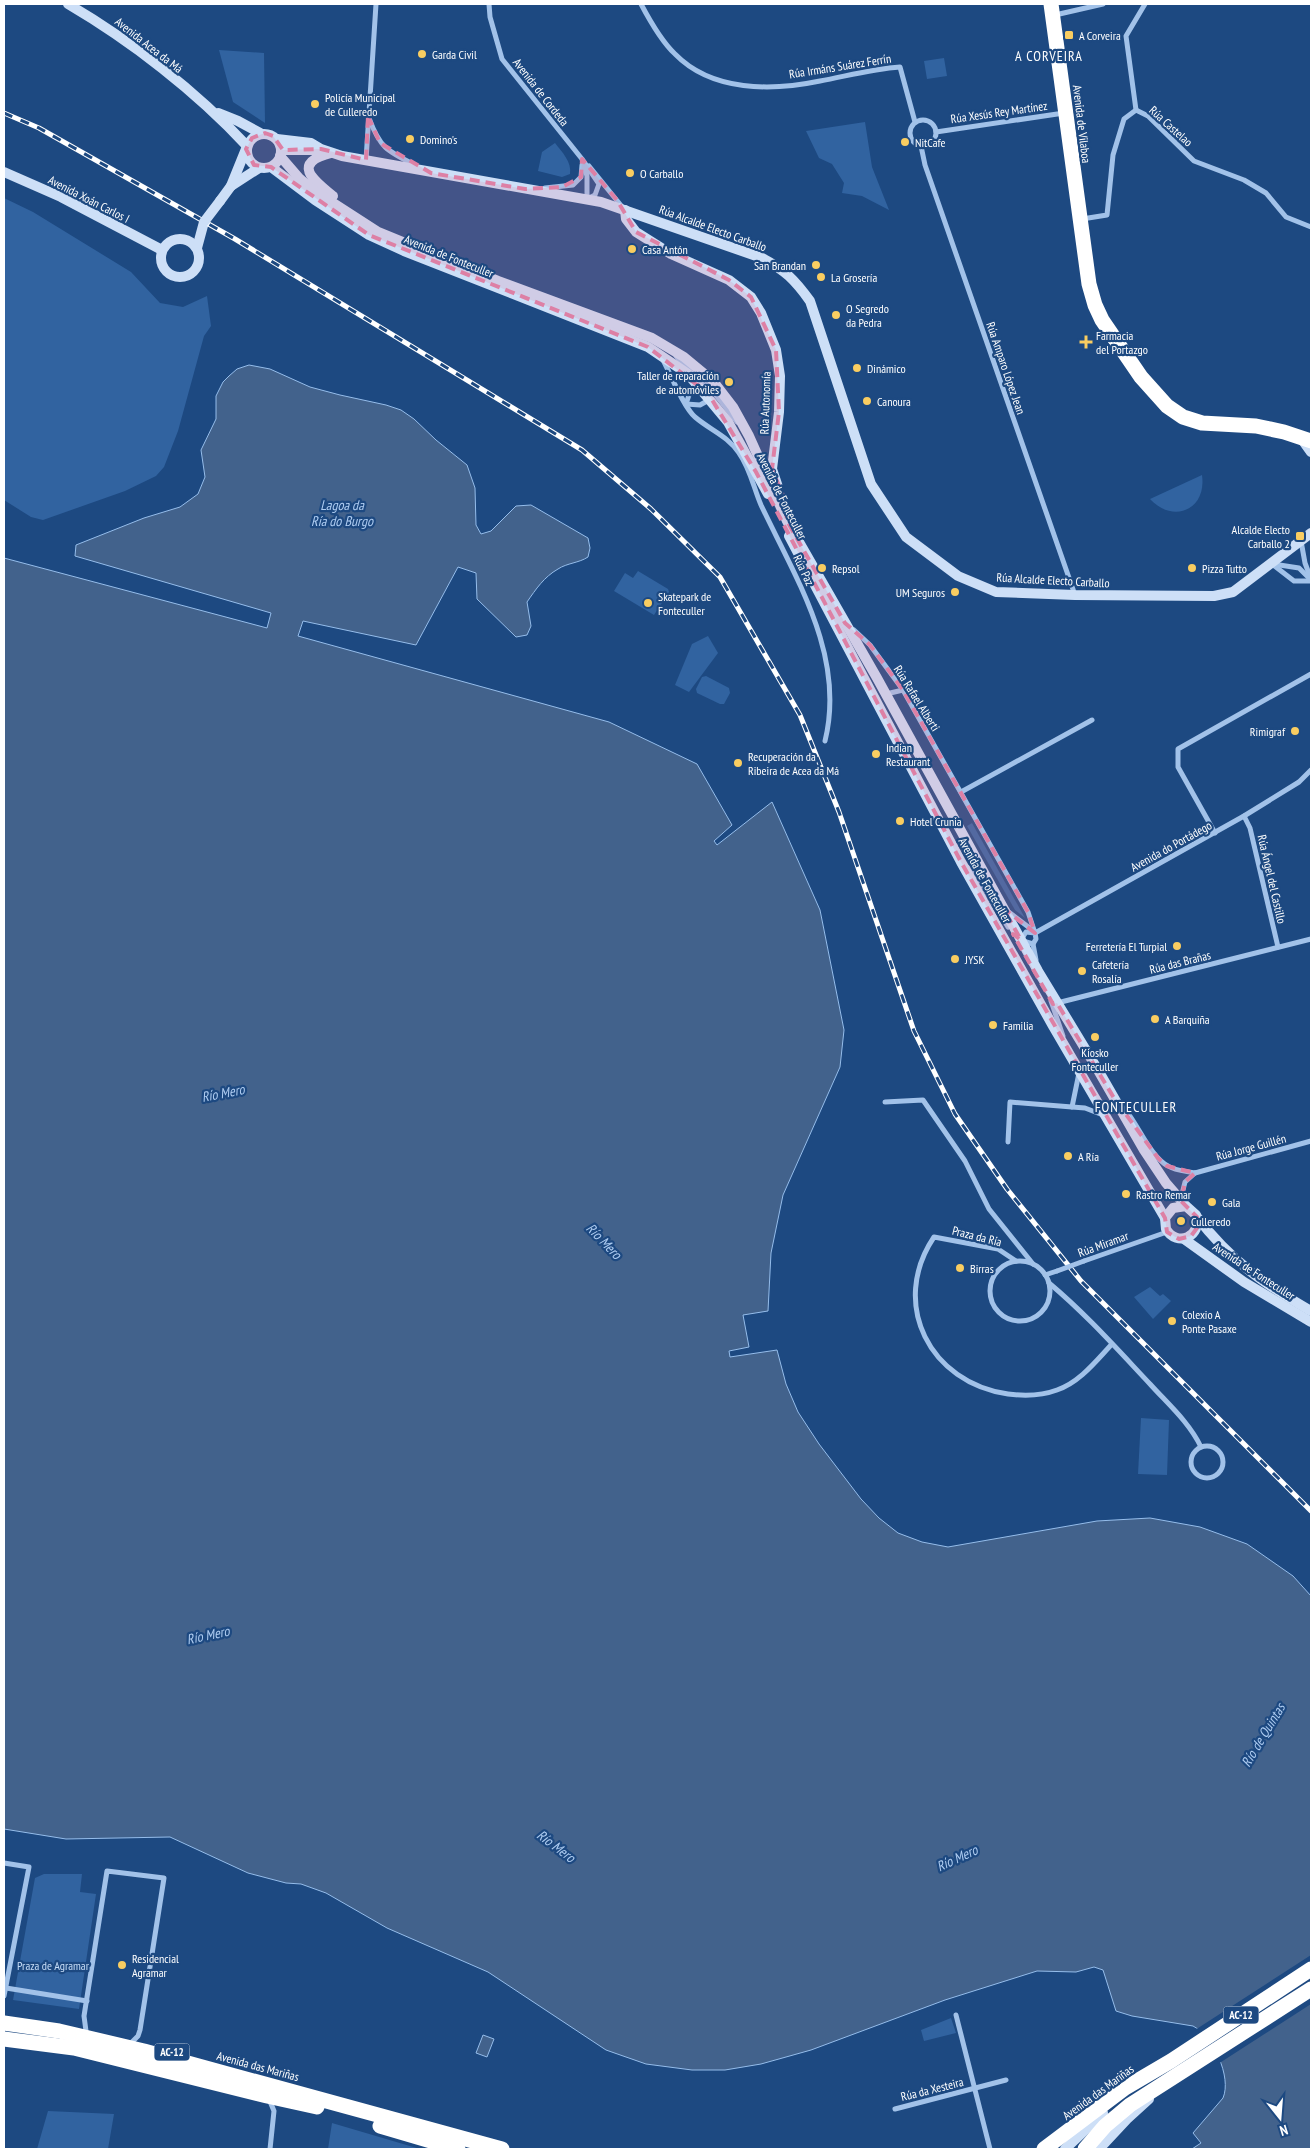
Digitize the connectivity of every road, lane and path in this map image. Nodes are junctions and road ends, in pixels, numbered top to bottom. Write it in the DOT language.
graph roads {
  1 [pos="68,4"];
  2 [pos="376,4"];
  3 [pos="490,4"];
  4 [pos="641,4"];
  5 [pos="1103,4"];
  6 [pos="1145,4"];
  7 [pos="1052,9"];
  8 [pos="212,110"];
  9 [pos="1136,110"];
  10 [pos="1066,112"];
  11 [pos="368,116"];
  12 [pos="915,122"];
  13 [pos="936,132"];
  14 [pos="260,134"];
  15 [pos="277,139"];
  16 [pos="921,146"];
  17 [pos="246,147"];
  18 [pos="326,151"];
  19 [pos="281,153"];
  20 [pos="582,159"];
  21 [pos="366,160"];
  22 [pos="271,167"];
  23 [pos="259,168"];
  24 [pos="4,172"];
  25 [pos="431,173"];
  26 [pos="231,186"];
  27 [pos="525,189"];
  28 [pos="587,199"];
  29 [pos="625,210"];
  30 [pos="1079,219"];
  31 [pos="204,222"];
  32 [pos="1311,227"];
  33 [pos="378,232"];
  34 [pos="184,239"];
  35 [pos="197,248"];
  36 [pos="162,250"];
  37 [pos="672,350"];
  38 [pos="660,355"];
  39 [pos="700,385"];
  40 [pos="709,400"];
  41 [pos="686,404"];
  42 [pos="749,436"];
  43 [pos="1306,439"];
  44 [pos="1311,452"];
  45 [pos="787,521"];
  46 [pos="1311,533"];
  47 [pos="1301,541"];
  48 [pos="1272,564"];
  49 [pos="1311,580"];
  50 [pos="1075,595"];
  51 [pos="845,622"];
  52 [pos="1311,674"];
  53 [pos="903,690"];
  54 [pos="886,694"];
  55 [pos="1092,720"];
  56 [pos="825,741"];
  57 [pos="1311,770"];
  58 [pos="923,792"];
  59 [pos="961,792"];
  60 [pos="1244,816"];
  61 [pos="1215,833"];
  62 [pos="961,862"];
  63 [pos="1002,905"];
  64 [pos="1035,933"];
  65 [pos="1019,941"];
  66 [pos="1310,941"];
  67 [pos="1033,944"];
  68 [pos="1278,947"];
  69 [pos="1038,971"];
  70 [pos="1055,1003"];
  71 [pos="1066,1048"];
  72 [pos="1080,1070"];
  73 [pos="1114,1098"];
  74 [pos="885,1102"];
  75 [pos="1072,1107"];
  76 [pos="1106,1116"];
  77 [pos="1311,1141"];
  78 [pos="1008,1142"];
  79 [pos="1195,1173"];
  80 [pos="1183,1204"];
  81 [pos="1197,1217"];
  82 [pos="1165,1218"];
  83 [pos="1167,1232"];
  84 [pos="1184,1239"];
  85 [pos="1016,1261"];
  86 [pos="1033,1264"];
  87 [pos="1045,1275"];
  88 [pos="1049,1283"];
  89 [pos="1311,1311"];
  90 [pos="1311,1322"];
  91 [pos="1112,1344"];
  92 [pos="1201,1447"];
  93 [pos="4,1863"];
  94 [pos="1311,1969"];
  95 [pos="6,1988"];
  96 [pos="1311,1989"];
  97 [pos="4,1996"];
  98 [pos="87,2001"];
  99 [pos="4,2015"];
  100 [pos="956,2015"];
  101 [pos="4,2023"];
  102 [pos="86,2031"];
  103 [pos="4,2032"];
  104 [pos="4,2039"];
  105 [pos="132,2042"];
  106 [pos="1175,2067"];
  107 [pos="1006,2080"];
  108 [pos="974,2089"];
  109 [pos="267,2096"];
  110 [pos="336,2103"];
  111 [pos="317,2107"];
  112 [pos="895,2109"];
  113 [pos="1074,2147"];
  114 [pos="270,2149"];
  115 [pos="458,2149"];
  116 [pos="502,2149"];
  117 [pos="990,2149"];
  118 [pos="1044,2149"];
  119 [pos="1099,2149"];
  1 -- 8 [label="main road, Avenida Acea da Má"];
  2 -- 11 [label="street"];
  3 -- 20 [label="street, Avenida de Cordeda"];
  4 -- 12 [label="street, Rúa Irmáns Suárez Ferrín"];
  5 -- 7 [label="street"];
  6 -- 9 [label="street"];
  7 -- 10 [label="highway, Avenida de Vilaboa"];
  8 -- 14 [label="main road, Avenida Acea da Má"];
  8 -- 17 [label="main road, Avenida Acea da Má"];
  9 -- 30 [label="street, Rúa Castelao"];
  9 -- 32 [label="street, Rúa Castelao"];
  10 -- 13 [label="street, Rúa Xesús Rey Martínez"];
  10 -- 30 [label="highway, Avenida de Vilaboa"];
  11 -- 21 [label="street"];
  11 -- 25 [label="street"];
  12 -- 13 [label="street"];
  12 -- 16 [label="street"];
  13 -- 16 [label="street"];
  14 -- 15 [label="main road"];
  14 -- 17 [label="main road"];
  15 -- 18 [label="main road, Rúa Alcalde Electo Carballo"];
  15 -- 19 [label="main road"];
  16 -- 50 [label="street, Rúa Amparo López Jean"];
  17 -- 23 [label="main road"];
  17 -- 26 [label="main road"];
  18 -- 19 [label="main road, Rúa Alcalde Electo Carballo"];
  18 -- 21 [label="main road, Rúa Alcalde Electo Carballo"];
  18 -- 33 [label="main road"];
  19 -- 22 [label="main road"];
  19 -- 33 [label="main road, Avenida de Fonteculler"];
  20 -- 27 [label="street"];
  20 -- 28 [label="street, Avenida de Cordeda"];
  20 -- 28 [label="street, Avenida de Cordeda"];
  20 -- 29 [label="street, Avenida de Cordeda"];
  21 -- 25 [label="main road, Rúa Alcalde Electo Carballo"];
  22 -- 23 [label="main road"];
  22 -- 38 [label="main road, Avenida de Fonteculler"];
  23 -- 26 [label="main road"];
  24 -- 36 [label="main road, Avenida Xoán Carlos I"];
  25 -- 27 [label="main road, Rúa Alcalde Electo Carballo"];
  26 -- 31 [label="main road, bridge"];
  27 -- 28 [label="main road, Rúa Alcalde Electo Carballo"];
  28 -- 29 [label="main road, Rúa Alcalde Electo Carballo"];
  29 -- 45 [label="main road, Rúa Autonomía"];
  29 -- 50 [label="main road, Rúa Alcalde Electo Carballo"];
  30 -- 43 [label="highway, Avenida de Vilaboa"];
  31 -- 34 [label="main road"];
  31 -- 35 [label="main road"];
  33 -- 37 [label="main road, Avenida de Fonteculler"];
  34 -- 35 [label="main road"];
  34 -- 36 [label="main road"];
  35 -- 36 [label="main road"];
  37 -- 39 [label="street"];
  37 -- 42 [label="main road, Avenida de Fonteculler"];
  38 -- 39 [label="main road, Avenida de Fonteculler"];
  38 -- 41 [label="street, Rúa Paz"];
  39 -- 40 [label="main road, Avenida de Fonteculler"];
  39 -- 41 [label="street"];
  39 -- 42 [label="street"];
  40 -- 41 [label="street"];
  40 -- 58 [label="main road, Avenida de Fonteculler"];
  41 -- 56 [label="street, Rúa Paz"];
  42 -- 45 [label="main road, Avenida de Fonteculler"];
  43 -- 44 [label="main road"];
  45 -- 51 [label="main road, Avenida de Fonteculler"];
  46 -- 47 [label="main road, Rúa Alcalde Electo Carballo"];
  47 -- 48 [label="main road, Rúa Alcalde Electo Carballo"];
  47 -- 49 [label="street"];
  48 -- 49 [label="street"];
  48 -- 49 [label="street"];
  48 -- 50 [label="main road, Rúa Alcalde Electo Carballo"];
  51 -- 53 [label="street, Rúa Rafael Alberti"];
  51 -- 54 [label="main road, Avenida de Fonteculler"];
  52 -- 61 [label="street"];
  53 -- 54 [label="street"];
  53 -- 59 [label="street, Rúa Rafael Alberti"];
  54 -- 58 [label="main road"];
  54 -- 63 [label="main road, Avenida de Fonteculler"];
  55 -- 59 [label="street"];
  57 -- 60 [label="street, Avenida do Portádego"];
  58 -- 62 [label="main road, Avenida de Fonteculler"];
  59 -- 64 [label="street, Rúa Rafael Alberti"];
  60 -- 61 [label="street, Avenida do Portádego"];
  60 -- 68 [label="street, Rúa Ángel del Castillo"];
  61 -- 64 [label="street, Avenida do Portádego"];
  62 -- 65 [label="street"];
  62 -- 71 [label="main road, Avenida de Fonteculler"];
  63 -- 64 [label="street"];
  63 -- 65 [label="main road, Avenida de Fonteculler"];
  64 -- 65 [label="street, Avenida do Portádego"];
  64 -- 67 [label="street"];
  65 -- 67 [label="street"];
  65 -- 69 [label="main road, Avenida de Fonteculler"];
  65 -- 70 [label="street, Avenida de Fonteculler"];
  66 -- 68 [label="street, Rúa das Brañas"];
  67 -- 69 [label="street"];
  68 -- 70 [label="street, Rúa das Brañas"];
  69 -- 70 [label="main road, Avenida de Fonteculler"];
  70 -- 71 [label="street, Avenida de Fonteculler"];
  70 -- 73 [label="main road, Avenida de Fonteculler"];
  71 -- 72 [label="main road, Avenida de Fonteculler"];
  72 -- 75 [label="street"];
  72 -- 76 [label="main road, Avenida de Fonteculler"];
  73 -- 79 [label="street, Rúa Jorge Guillén"];
  73 -- 80 [label="main road, Avenida de Fonteculler"];
  74 -- 86 [label="street"];
  75 -- 76 [label="street"];
  75 -- 78 [label="street"];
  76 -- 82 [label="main road, Avenida de Fonteculler"];
  77 -- 79 [label="street, Rúa Jorge Guillén"];
  79 -- 80 [label="street"];
  80 -- 81 [label="main road"];
  80 -- 82 [label="main road"];
  81 -- 84 [label="main road"];
  81 -- 89 [label="main road, Avenida de Fonteculler"];
  82 -- 83 [label="main road"];
  83 -- 84 [label="main road"];
  83 -- 87 [label="street, Rúa Miramar, bridge"];
  84 -- 90 [label="main road, Avenida de Fonteculler"];
  85 -- 86 [label="street, Praza da Ría"];
  85 -- 88 [label="street, Praza da Ría"];
  85 -- 91 [label="street, Praza da Ría"];
  86 -- 87 [label="street"];
  87 -- 88 [label="street"];
  88 -- 91 [label="street"];
  91 -- 92 [label="street"];
  92 -- 92 [label="street"];
  93 -- 95 [label="street"];
  94 -- 106 [label="highway, AC-12"];
  95 -- 97 [label="street"];
  95 -- 98 [label="street"];
  96 -- 106 [label="highway, AC-12"];
  98 -- 102 [label="street"];
  98 -- 105 [label="street"];
  99 -- 102 [label="highway, AC-12"];
  100 -- 108 [label="street, Rúa da Xesteira"];
  101 -- 110 [label="highway, Avenida das Mariñas / AC-12"];
  102 -- 105 [label="highway, AC-12"];
  103 -- 111 [label="highway, Avenida das Mariñas / AC-12"];
  104 -- 109 [label="highway, AC-12"];
  105 -- 110 [label="highway, AC-12"];
  106 -- 113 [label="highway, AC-12"];
  106 -- 118 [label="highway, Avenida das Mariñas / AC-12"];
  106 -- 119 [label="main road"];
  107 -- 108 [label="street, Rúa da Xesteira"];
  108 -- 112 [label="street, Rúa da Xesteira"];
  108 -- 117 [label="street, Rúa da Xesteira"];
  109 -- 111 [label="highway, AC-12"];
  109 -- 114 [label="street"];
  110 -- 116 [label="highway, Avenida das Mariñas / AC-12"];
  111 -- 115 [label="highway, Avenida das Mariñas / AC-12"];
}
